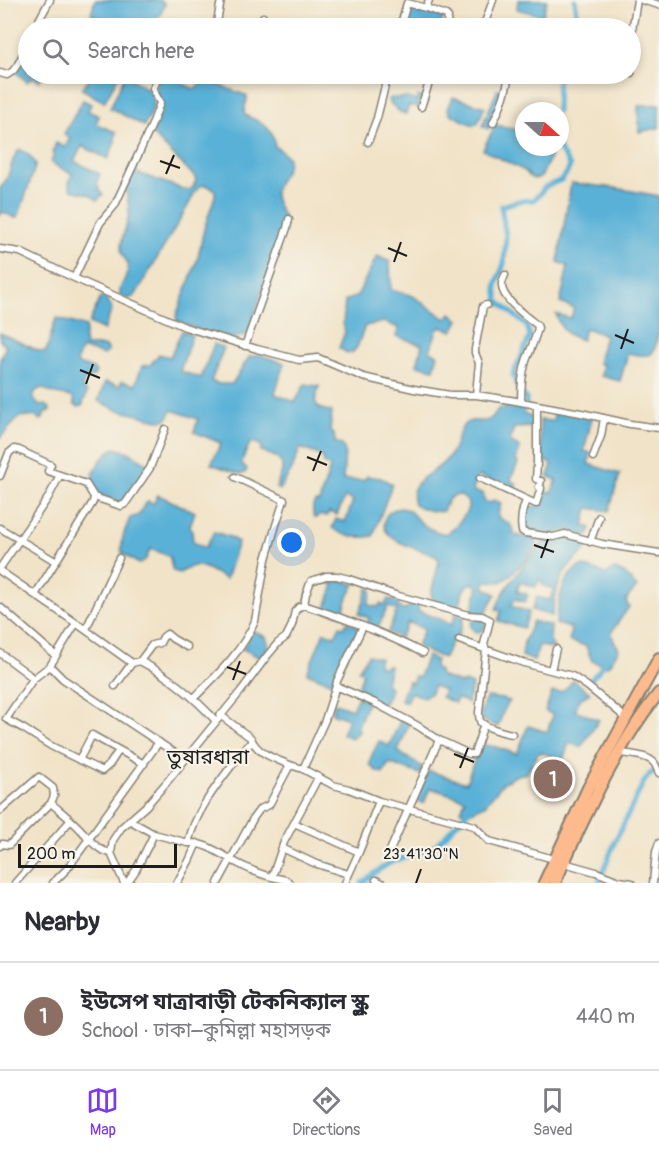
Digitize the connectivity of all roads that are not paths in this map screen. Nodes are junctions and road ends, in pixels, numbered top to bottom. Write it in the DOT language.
graph roads {
  1 [pos="50,0"];
  2 [pos="221,0"];
  3 [pos="429,0"];
  4 [pos="493,0"];
  5 [pos="637,0"];
  6 [pos="642,0"];
  7 [pos="407,2"];
  8 [pos="659,5"];
  9 [pos="426,8"];
  10 [pos="40,18"];
  11 [pos="218,18"];
  12 [pos="403,18"];
  13 [pos="448,18"];
  14 [pos="487,18"];
  15 [pos="634,18"];
  16 [pos="18,64"];
  17 [pos="0,73"];
  18 [pos="155,84"];
  19 [pos="386,84"];
  20 [pos="429,84"];
  21 [pos="508,84"];
  22 [pos="421,107"];
  23 [pos="493,123"];
  24 [pos="368,142"];
  25 [pos="289,219"];
  26 [pos="0,249"];
  27 [pos="505,275"];
  28 [pos="74,278"];
  29 [pos="487,305"];
  30 [pos="245,345"];
  31 [pos="476,395"];
  32 [pos="520,401"];
  33 [pos="537,405"];
  34 [pos="604,418"];
  35 [pos="659,428"];
  36 [pos="165,429"];
  37 [pos="593,457"];
  38 [pos="60,475"];
  39 [pos="0,476"];
  40 [pos="235,477"];
  41 [pos="480,478"];
  42 [pos="94,497"];
  43 [pos="526,500"];
  44 [pos="599,517"];
  45 [pos="0,528"];
  46 [pos="19,540"];
  47 [pos="590,542"];
  48 [pos="659,553"];
  49 [pos="119,558"];
  50 [pos="55,561"];
  51 [pos="0,570"];
  52 [pos="34,595"];
  53 [pos="304,605"];
  54 [pos="0,607"];
  55 [pos="76,623"];
  56 [pos="363,626"];
  57 [pos="86,629"];
  58 [pos="459,640"];
  59 [pos="186,647"];
  60 [pos="556,649"];
  61 [pos="486,650"];
  62 [pos="0,653"];
  63 [pos="423,653"];
  64 [pos="56,656"];
  65 [pos="659,658"];
  66 [pos="140,661"];
  67 [pos="132,663"];
  68 [pos="50,666"];
  69 [pos="551,670"];
  70 [pos="33,680"];
  71 [pos="115,686"];
  72 [pos="336,686"];
  73 [pos="659,693"];
  74 [pos="194,698"];
  75 [pos="218,718"];
  76 [pos="6,719"];
  77 [pos="625,720"];
  78 [pos="484,724"];
  79 [pos="0,726"];
  80 [pos="512,734"];
  81 [pos="439,740"];
  82 [pos="159,742"];
  83 [pos="252,742"];
  84 [pos="119,750"];
  85 [pos="618,753"];
  86 [pos="184,759"];
  87 [pos="79,760"];
  88 [pos="144,764"];
  89 [pos="290,765"];
  90 [pos="303,769"];
  91 [pos="657,771"];
  92 [pos="318,778"];
  93 [pos="379,801"];
  94 [pos="51,803"];
  95 [pos="409,809"];
  96 [pos="0,811"];
  97 [pos="70,820"];
  98 [pos="129,820"];
  99 [pos="294,823"];
  100 [pos="154,834"];
  101 [pos="88,839"];
  102 [pos="188,843"];
  103 [pos="197,843"];
  104 [pos="659,843"];
  105 [pos="0,846"];
  106 [pos="282,848"];
  107 [pos="359,852"];
  108 [pos="111,853"];
  109 [pos="388,855"];
  110 [pos="231,860"];
  111 [pos="559,861"];
  112 [pos="348,874"];
  113 [pos="272,877"];
  114 [pos="15,883"];
  115 [pos="53,883"];
  116 [pos="126,883"];
  117 [pos="177,883"];
  118 [pos="218,883"];
  119 [pos="291,883"];
  120 [pos="345,883"];
  121 [pos="543,883"];
  122 [pos="555,883"];
  123 [pos="632,883"];
  124 [pos="652,883"];
  1 -- 10 [label="street"];
  2 -- 11 [label="street"];
  3 -- 9 [label="street"];
  4 -- 14 [label="street"];
  5 -- 15 [label="street"];
  6 -- 8 [label="street"];
  7 -- 9 [label="street"];
  7 -- 12 [label="street"];
  9 -- 13 [label="street"];
  16 -- 17 [label="street"];
  18 -- 28 [label="street"];
  19 -- 24 [label="street"];
  20 -- 22 [label="street"];
  21 -- 23 [label="street"];
  25 -- 30 [label="street"];
  26 -- 28 [label="street"];
  27 -- 32 [label="street"];
  28 -- 30 [label="street"];
  29 -- 31 [label="street"];
  30 -- 31 [label="street"];
  31 -- 32 [label="street"];
  32 -- 33 [label="street"];
  33 -- 34 [label="street"];
  33 -- 43 [label="street"];
  34 -- 35 [label="street"];
  34 -- 37 [label="street"];
  36 -- 42 [label="street"];
  38 -- 39 [label="street"];
  38 -- 42 [label="street"];
  38 -- 46 [label="street"];
  40 -- 74 [label="street"];
  41 -- 43 [label="street"];
  42 -- 50 [label="street"];
  43 -- 47 [label="street"];
  44 -- 47 [label="street"];
  45 -- 46 [label="street"];
  46 -- 50 [label="street"];
  46 -- 51 [label="street"];
  47 -- 48 [label="street"];
  49 -- 57 [label="street"];
  50 -- 52 [label="street"];
  51 -- 52 [label="street"];
  52 -- 55 [label="street"];
  53 -- 56 [label="street"];
  53 -- 61 [label="street"];
  53 -- 75 [label="street"];
  54 -- 64 [label="street"];
  55 -- 57 [label="street"];
  55 -- 64 [label="street"];
  56 -- 63 [label="street"];
  56 -- 72 [label="street"];
  57 -- 67 [label="street"];
  58 -- 61 [label="street"];
  59 -- 66 [label="street"];
  60 -- 69 [label="street"];
  61 -- 69 [label="street"];
  61 -- 78 [label="street"];
  62 -- 70 [label="street"];
  64 -- 68 [label="street"];
  65 -- 77 [label="highway"];
  66 -- 67 [label="street"];
  66 -- 74 [label="street"];
  67 -- 71 [label="street"];
  68 -- 70 [label="street"];
  68 -- 82 [label="street"];
  69 -- 77 [label="street"];
  70 -- 76 [label="street"];
  72 -- 81 [label="street"];
  72 -- 90 [label="street"];
  73 -- 85 [label="highway"];
  74 -- 75 [label="street"];
  75 -- 83 [label="street"];
  75 -- 86 [label="street"];
  76 -- 79 [label="street"];
  76 -- 87 [label="street"];
  77 -- 111 [label="highway"];
  78 -- 80 [label="street"];
  78 -- 81 [label="street"];
  81 -- 95 [label="street"];
  82 -- 86 [label="street"];
  82 -- 88 [label="street"];
  83 -- 89 [label="street"];
  83 -- 102 [label="street"];
  84 -- 87 [label="street"];
  84 -- 87 [label="street"];
  84 -- 88 [label="street"];
  85 -- 91 [label="street"];
  85 -- 111 [label="highway"];
  86 -- 98 [label="street"];
  88 -- 101 [label="street"];
  89 -- 90 [label="street"];
  89 -- 110 [label="street"];
  90 -- 92 [label="street"];
  92 -- 93 [label="street"];
  92 -- 99 [label="street"];
  93 -- 95 [label="street"];
  93 -- 107 [label="street"];
  94 -- 96 [label="street"];
  94 -- 97 [label="street"];
  94 -- 105 [label="street"];
  95 -- 109 [label="street"];
  95 -- 111 [label="street"];
  97 -- 101 [label="street"];
  97 -- 114 [label="street"];
  98 -- 100 [label="street"];
  98 -- 108 [label="street"];
  99 -- 106 [label="street"];
  99 -- 107 [label="street"];
  100 -- 102 [label="street"];
  100 -- 116 [label="street"];
  101 -- 108 [label="street"];
  101 -- 115 [label="street"];
  102 -- 103 [label="street"];
  103 -- 110 [label="street"];
  103 -- 117 [label="street"];
  104 -- 124 [label="street"];
  106 -- 112 [label="street"];
  106 -- 113 [label="street"];
  107 -- 112 [label="street"];
  108 -- 116 [label="street"];
  110 -- 113 [label="street"];
  110 -- 118 [label="street"];
  111 -- 121 [label="highway"];
  111 -- 122 [label="highway"];
  111 -- 123 [label="street"];
  112 -- 120 [label="street"];
  113 -- 119 [label="street"];
}
